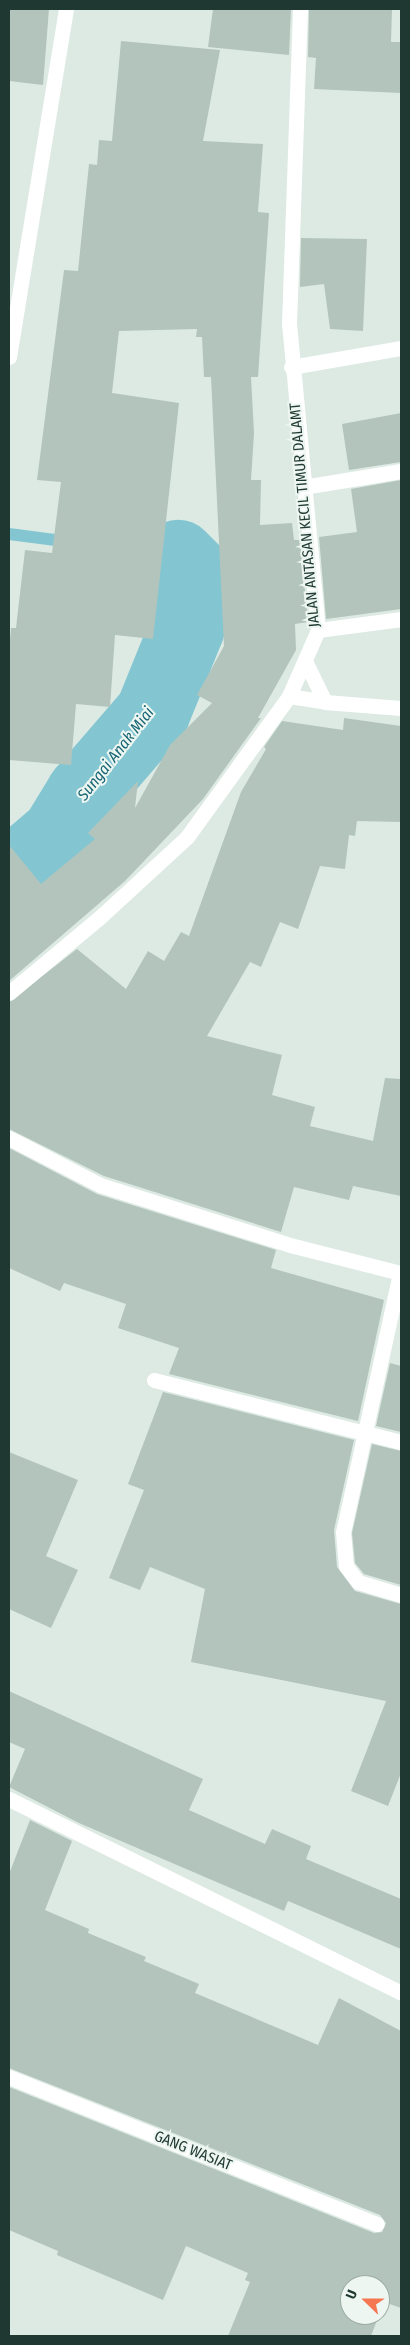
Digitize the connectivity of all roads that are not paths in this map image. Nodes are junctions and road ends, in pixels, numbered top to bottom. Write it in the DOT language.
graph roads {
  1 [pos="66,9"];
  2 [pos="300,9"];
  3 [pos="401,348"];
  4 [pos="9,357"];
  5 [pos="291,367"];
  6 [pos="401,471"];
  7 [pos="303,487"];
  8 [pos="401,618"];
  9 [pos="318,630"];
  10 [pos="306,663"];
  11 [pos="289,696"];
  12 [pos="325,702"];
  13 [pos="401,708"];
  14 [pos="9,993"];
  15 [pos="9,1138"];
  16 [pos="400,1273"];
  17 [pos="154,1380"];
  18 [pos="364,1433"];
  19 [pos="401,1442"];
  20 [pos="401,1596"];
  21 [pos="9,1799"];
  22 [pos="401,1993"];
  23 [pos="9,2076"];
  24 [pos="377,2224"];
  1 -- 4 [label="street"];
  2 -- 5 [label="street, JALAN ANTASAN KECIL TIMUR DALAMT"];
  3 -- 5 [label="street"];
  5 -- 7 [label="street, JALAN ANTASAN KECIL TIMUR DALAMT"];
  6 -- 7 [label="street"];
  7 -- 9 [label="street, JALAN ANTASAN KECIL TIMUR DALAMT"];
  8 -- 9 [label="street"];
  9 -- 10 [label="street, JALAN ANTASAN KECIL TIMUR DALAMT"];
  10 -- 11 [label="street, JALAN ANTASAN KECIL TIMUR DALAMT"];
  10 -- 12 [label="street"];
  11 -- 12 [label="street"];
  11 -- 14 [label="street, JALAN ANTASAN KECIL TIMUR DALAMT"];
  12 -- 13 [label="street"];
  15 -- 16 [label="street"];
  16 -- 18 [label="street"];
  17 -- 18 [label="street"];
  18 -- 19 [label="street"];
  18 -- 20 [label="street"];
  21 -- 22 [label="street"];
  23 -- 24 [label="street, GANG WASIAT"];
}
